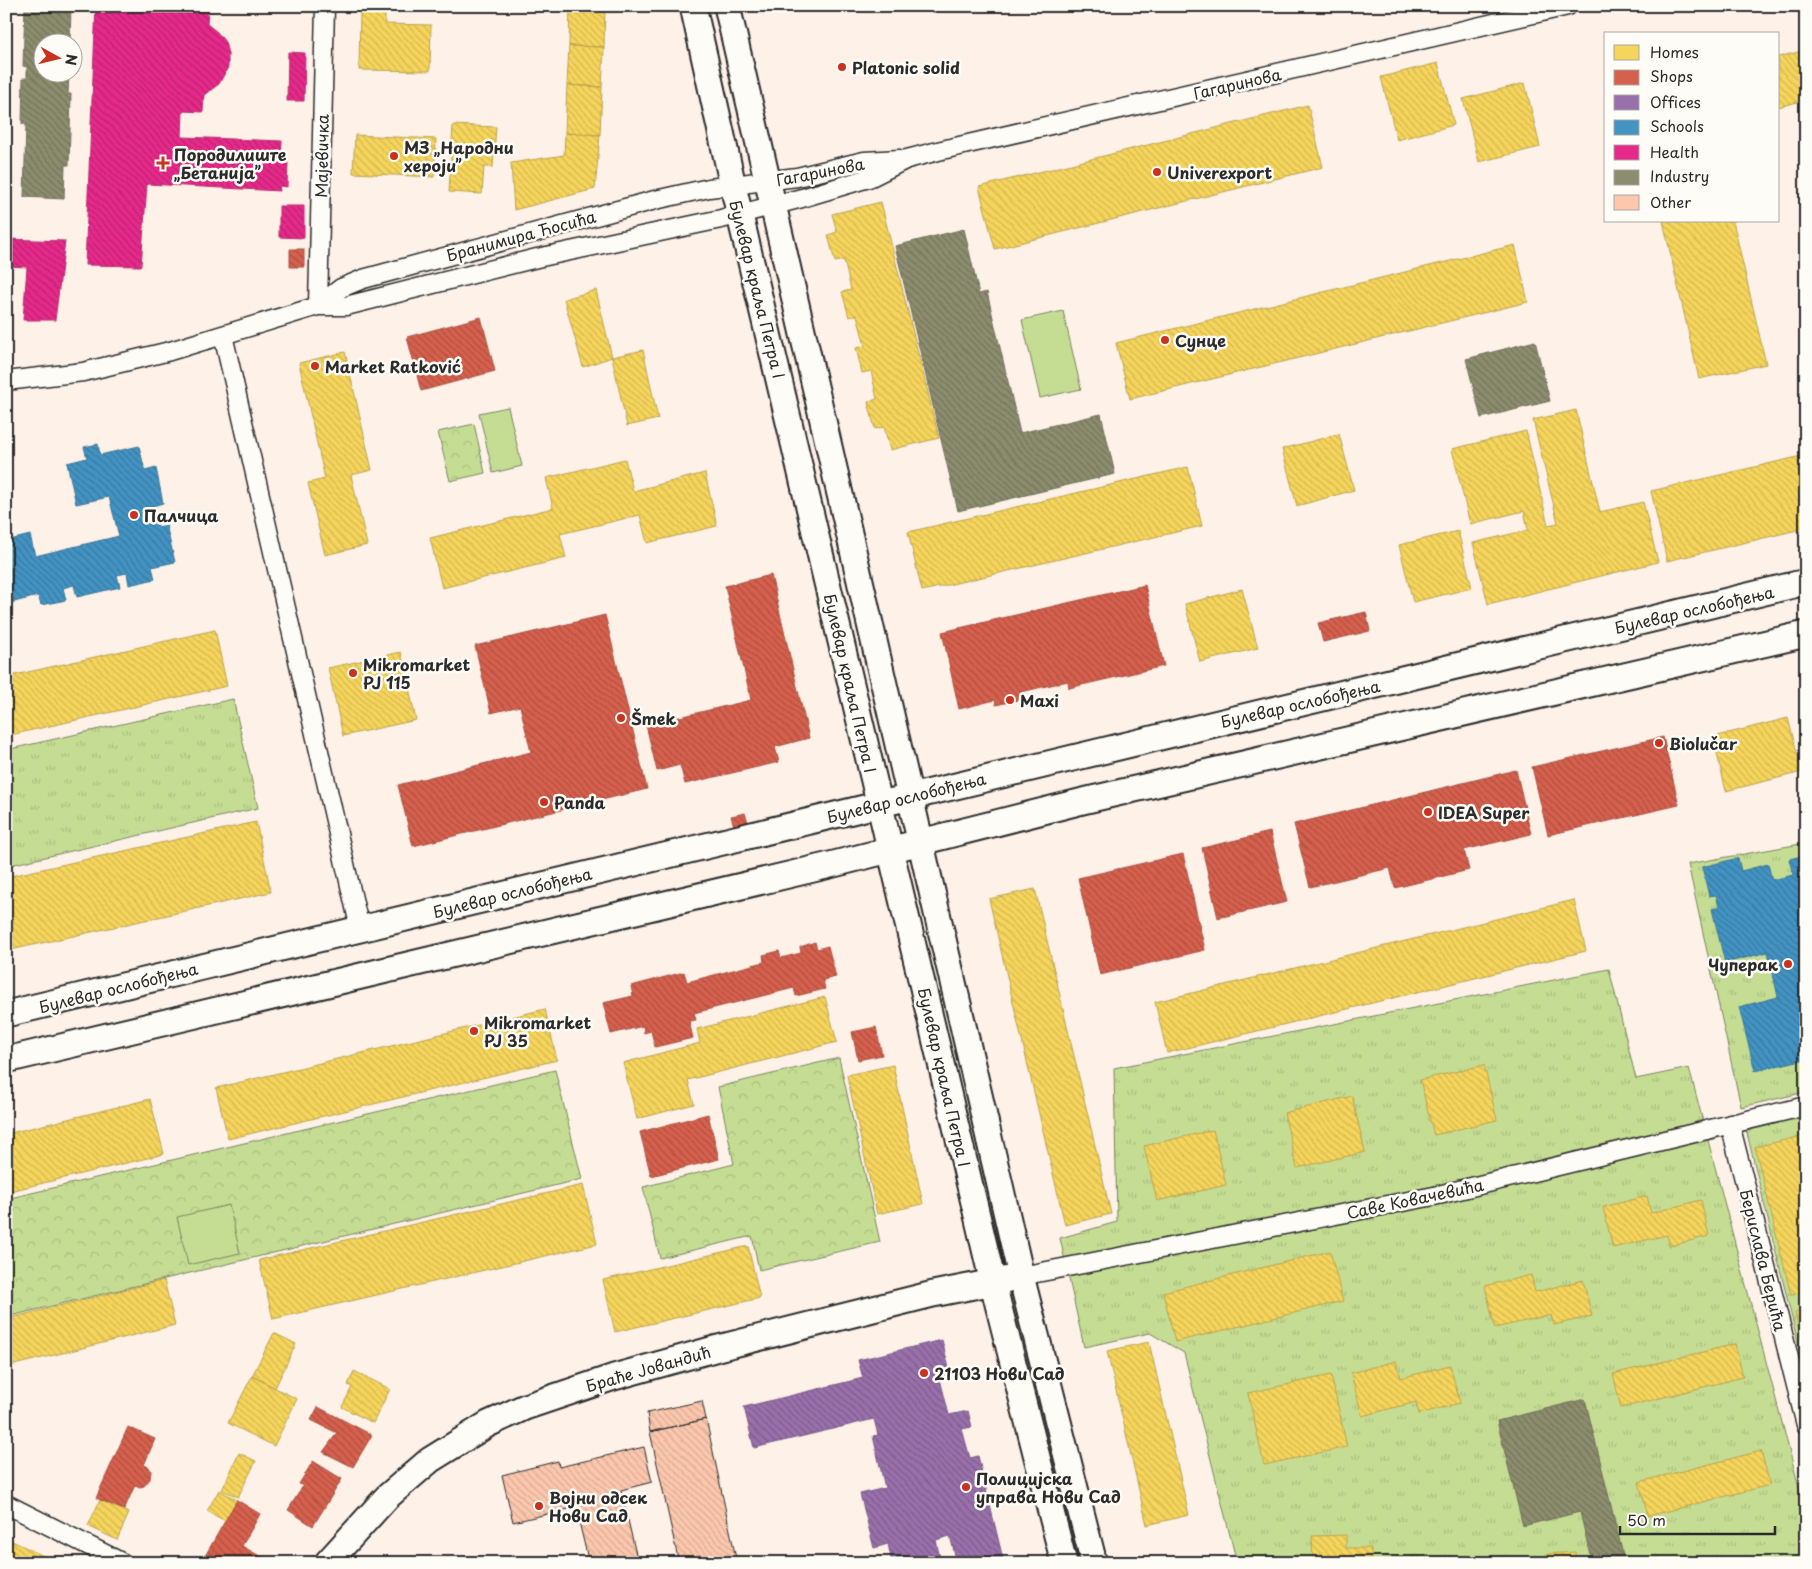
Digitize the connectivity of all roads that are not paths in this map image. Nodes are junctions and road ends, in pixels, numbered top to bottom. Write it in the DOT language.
graph roads {
  1 [pos="325,6"];
  2 [pos="693,6"];
  3 [pos="727,6"];
  4 [pos="1568,6"];
  5 [pos="907,159"];
  6 [pos="768,181"];
  7 [pos="733,186"];
  8 [pos="774,205"];
  9 [pos="740,214"];
  10 [pos="318,306"];
  11 [pos="223,335"];
  12 [pos="6,381"];
  13 [pos="1806,582"];
  14 [pos="1806,634"];
  15 [pos="911,796"];
  16 [pos="880,804"];
  17 [pos="922,842"];
  18 [pos="891,850"];
  19 [pos="360,929"];
  20 [pos="6,1014"];
  21 [pos="6,1060"];
  22 [pos="1806,1106"];
  23 [pos="1730,1124"];
  24 [pos="1021,1276"];
  25 [pos="993,1282"];
  26 [pos="1806,1425"];
  27 [pos="6,1504"];
  28 [pos="123,1563"];
  29 [pos="327,1563"];
  30 [pos="1064,1563"];
  31 [pos="1094,1563"];
  1 -- 10 [label="street, Мајевичка"];
  2 -- 7 [label="street, Булевар краља Петра I"];
  3 -- 6 [label="street, Булевар краља Петра I"];
  4 -- 5 [label="street, Гагаринова"];
  5 -- 6 [label="street, Гагаринова"];
  5 -- 8 [label="street, Гагаринова"];
  6 -- 7 [label="street, Гагаринова"];
  6 -- 8 [label="street, Булевар краља Петра I"];
  7 -- 9 [label="street, Булевар краља Петра I"];
  7 -- 10 [label="street, Бранимира Ћосића"];
  8 -- 9 [label="street, Гагаринова"];
  8 -- 15 [label="street, Булевар краља Петра I"];
  9 -- 10 [label="street, Бранимира Ћосића"];
  9 -- 16 [label="street, Булевар краља Петра I"];
  10 -- 11 [label="street, Бранимира Ћосића"];
  11 -- 12 [label="street, Бранимира Ћосића"];
  11 -- 19 [label="street"];
  13 -- 15 [label="street, Булевар ослобођења"];
  14 -- 17 [label="street"];
  15 -- 16 [label="street, Булевар ослобођења"];
  15 -- 17 [label="street, Булевар краља Петра I"];
  16 -- 18 [label="street, Булевар краља Петра I"];
  16 -- 19 [label="street, Булевар ослобођења"];
  17 -- 18 [label="street"];
  17 -- 24 [label="street, Булевар краља Петра I"];
  18 -- 21 [label="street"];
  18 -- 25 [label="street, Булевар краља Петра I"];
  19 -- 20 [label="street, Булевар ослобођења"];
  22 -- 23 [label="street, Саве Ковачевића"];
  23 -- 24 [label="street, Саве Ковачевића"];
  23 -- 26 [label="street, Берислава Берића"];
  24 -- 25 [label="street, Браће Јовандић"];
  24 -- 31 [label="street, Булевар краља Петра I"];
  25 -- 29 [label="street, Браће Јовандић"];
  25 -- 30 [label="street, Булевар краља Петра I"];
  27 -- 28 [label="street"];
}
